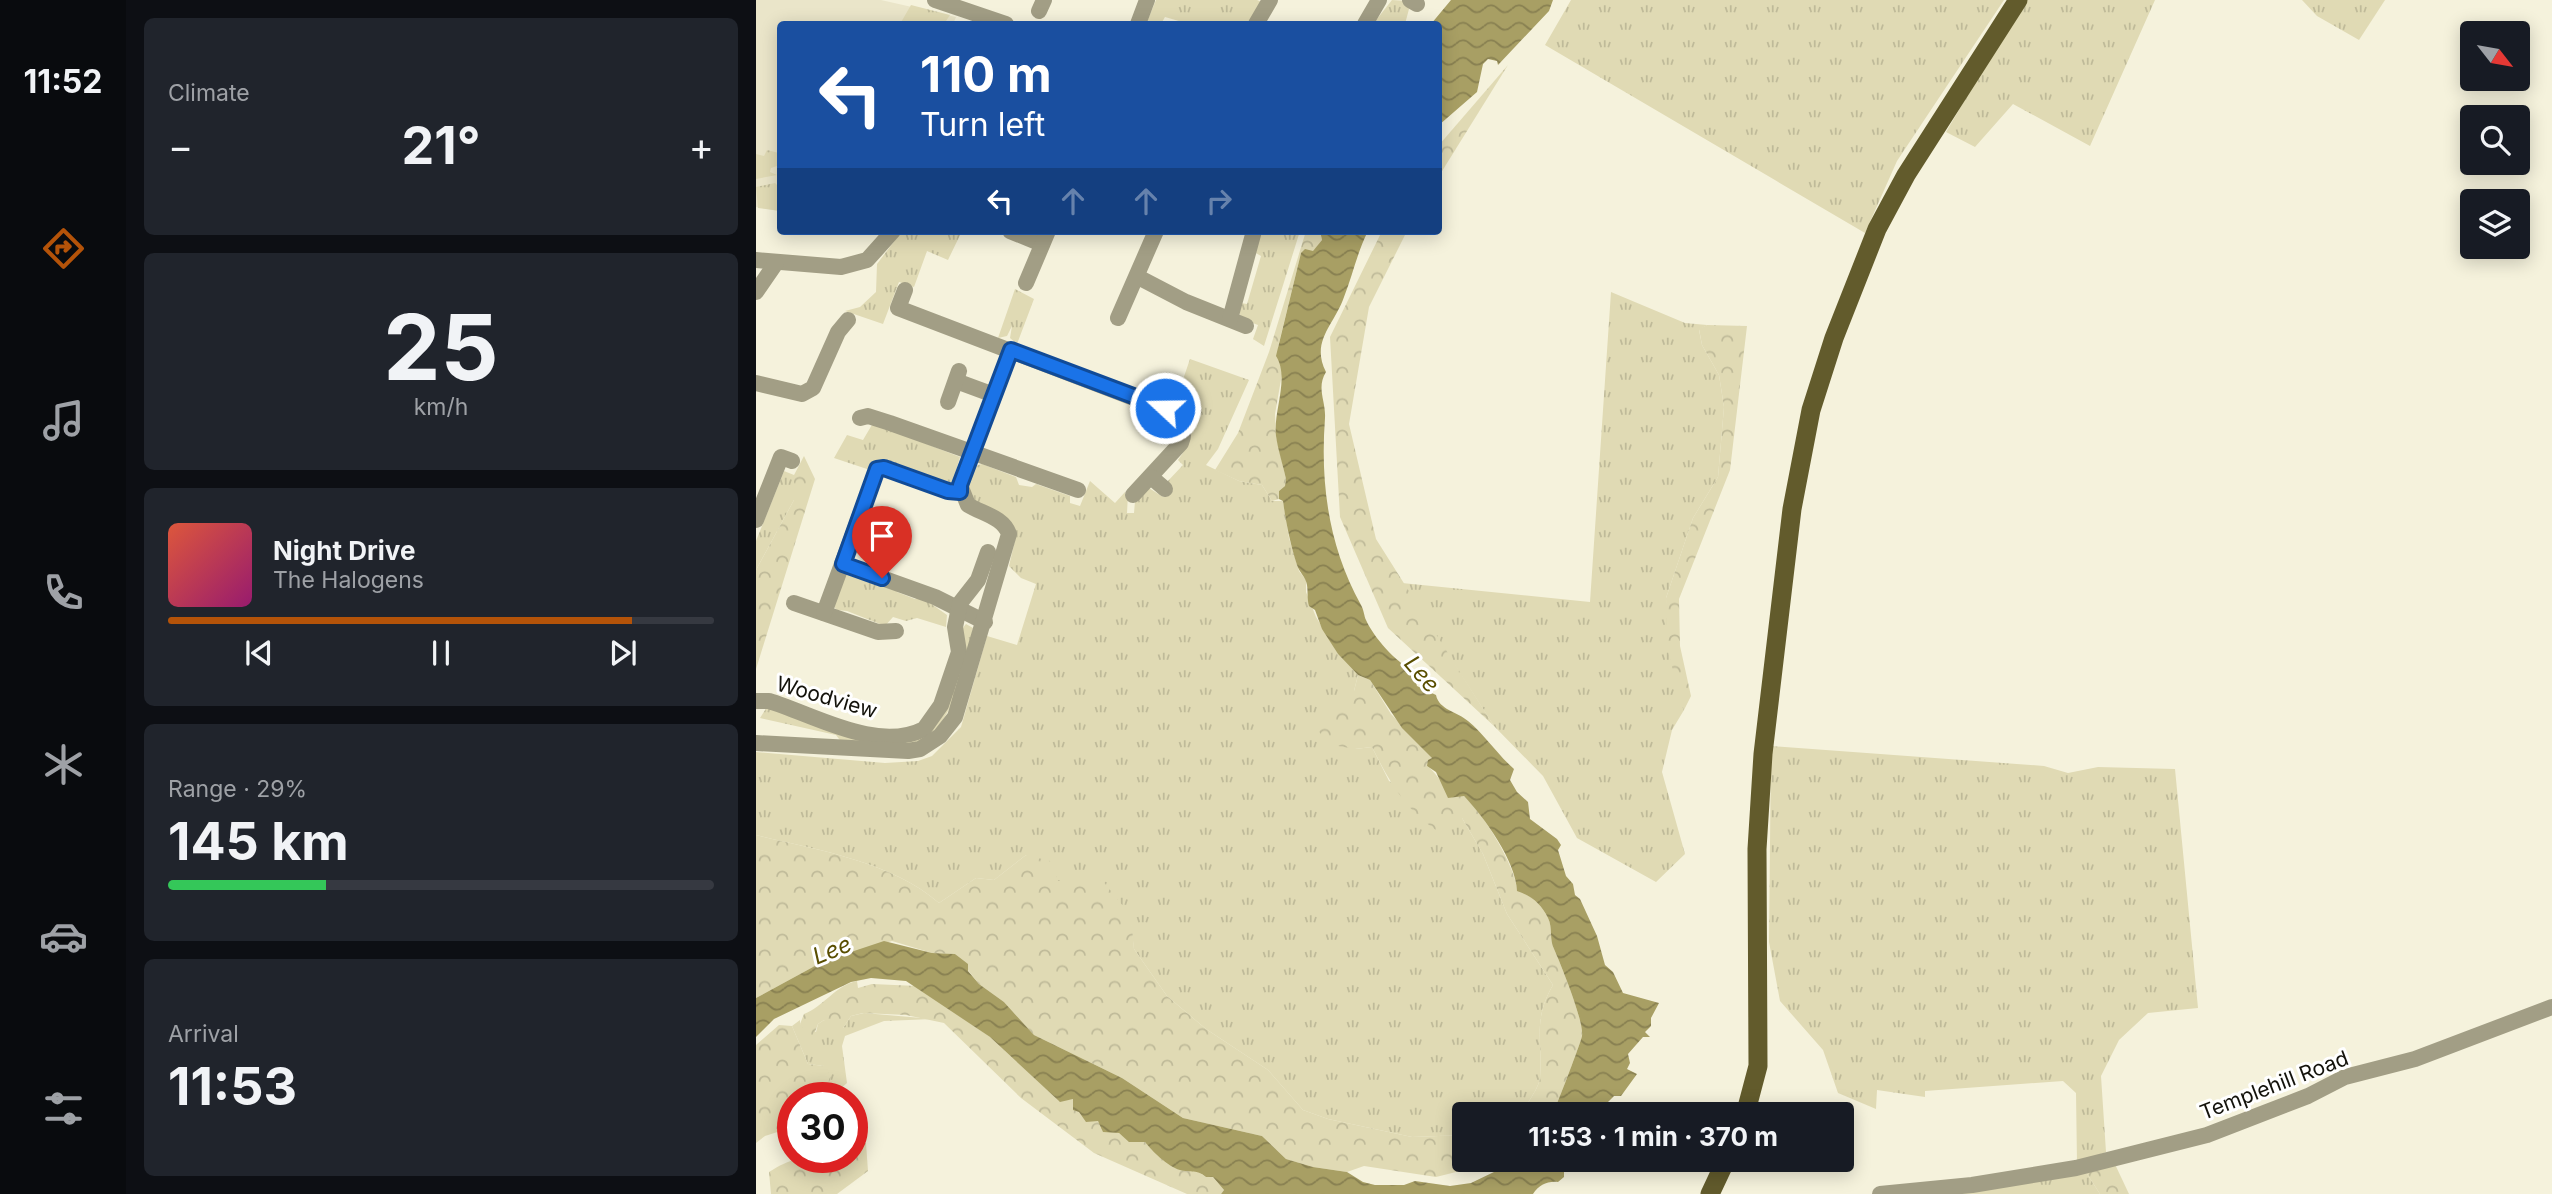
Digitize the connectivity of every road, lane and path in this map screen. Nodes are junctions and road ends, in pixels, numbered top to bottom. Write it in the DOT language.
graph roads {
  1 [pos="934,0"];
  2 [pos="1147,0"];
  3 [pos="1270,0"];
  4 [pos="1380,0"];
  5 [pos="2018,0"];
  6 [pos="969,5"];
  7 [pos="1000,21"];
  8 [pos="1139,21"];
  9 [pos="1258,21"];
  10 [pos="1367,21"];
  11 [pos="889,235"];
  12 [pos="1154,235"];
  13 [pos="1253,235"];
  14 [pos="1045,237"];
  15 [pos="756,260"];
  16 [pos="776,263"];
  17 [pos="1138,277"];
  18 [pos="1026,283"];
  19 [pos="905,290"];
  20 [pos="756,292"];
  21 [pos="1118,318"];
  22 [pos="1230,319"];
  23 [pos="848,320"];
  24 [pos="1246,326"];
  25 [pos="1011,350"];
  26 [pos="756,383"];
  27 [pos="994,395"];
  28 [pos="948,402"];
  29 [pos="860,418"];
  30 [pos="973,453"];
  31 [pos="792,461"];
  32 [pos="1151,477"];
  33 [pos="1165,489"];
  34 [pos="1079,490"];
  35 [pos="960,492"];
  36 [pos="1133,495"];
  37 [pos="756,520"];
  38 [pos="988,552"];
  39 [pos="843,564"];
  40 [pos="794,603"];
  41 [pos="958,610"];
  42 [pos="824,613"];
  43 [pos="985,622"];
  44 [pos="896,631"];
  45 [pos="756,701"];
  46 [pos="756,743"];
  47 [pos="2552,1007"];
  48 [pos="1748,1102"];
  49 [pos="1720,1172"];
  50 [pos="1710,1194"];
  51 [pos="1880,1194"];
  1 -- 6 [label="street"];
  2 -- 8 [label="street"];
  3 -- 9 [label="street"];
  4 -- 10 [label="street"];
  5 -- 48 [label="main road"];
  6 -- 7 [label="street"];
  11 -- 16 [label="street"];
  12 -- 17 [label="street"];
  13 -- 22 [label="street"];
  14 -- 18 [label="street"];
  15 -- 16 [label="street"];
  16 -- 20 [label="street"];
  17 -- 21 [label="street"];
  17 -- 22 [label="street"];
  19 -- 25 [label="street"];
  22 -- 24 [label="street"];
  23 -- 26 [label="street"];
  25 -- 27 [label="street"];
  25 -- 32 [label="street"];
  27 -- 28 [label="street"];
  27 -- 30 [label="street"];
  29 -- 30 [label="street"];
  30 -- 34 [label="street"];
  30 -- 35 [label="street"];
  31 -- 37 [label="street"];
  32 -- 33 [label="street"];
  32 -- 36 [label="street"];
  35 -- 39 [label="street"];
  35 -- 43 [label="street"];
  38 -- 41 [label="street"];
  39 -- 41 [label="street"];
  39 -- 42 [label="street"];
  40 -- 42 [label="street"];
  41 -- 43 [label="street"];
  41 -- 45 [label="street, Woodview"];
  42 -- 44 [label="street"];
  43 -- 46 [label="street"];
  47 -- 51 [label="street, Templehill Road"];
  49 -- 50 [label="main road"];
}
